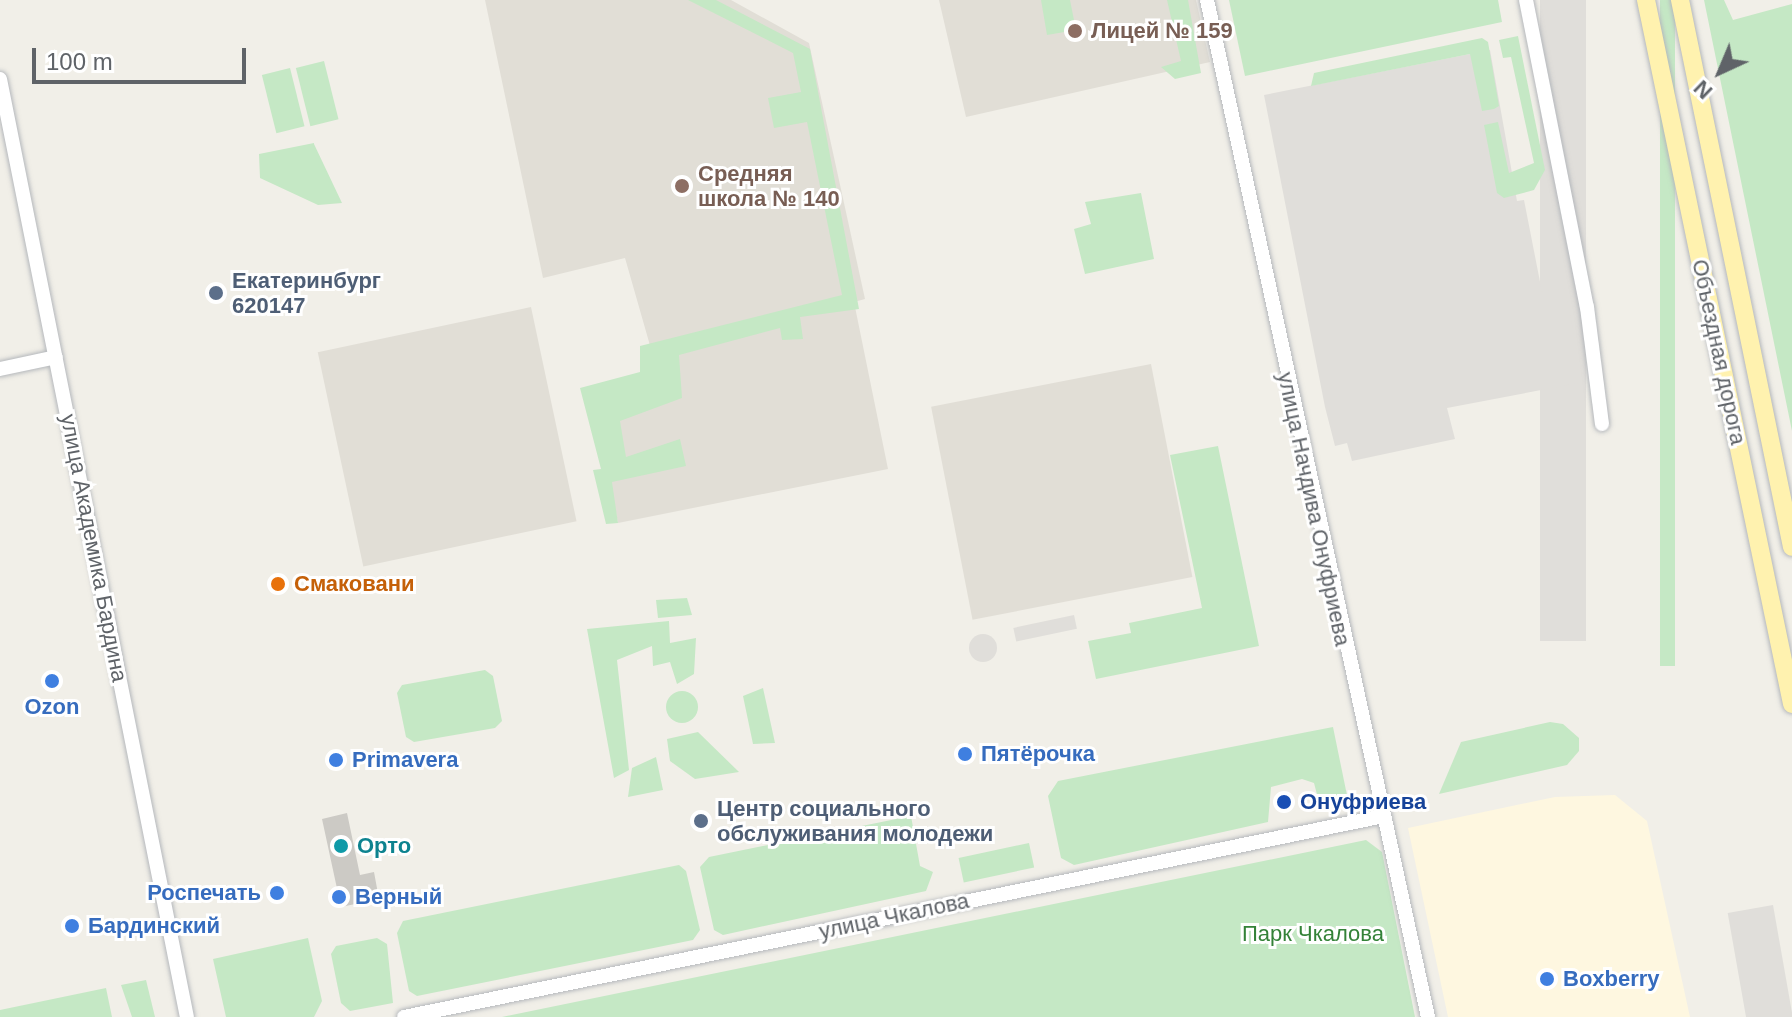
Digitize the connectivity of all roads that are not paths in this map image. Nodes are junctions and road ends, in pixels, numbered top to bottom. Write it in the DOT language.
graph roads {
  1 [pos="1207,0"];
  2 [pos="1526,0"];
  3 [pos="1646,0"];
  4 [pos="1680,0"];
  5 [pos="0,79"];
  6 [pos="56,357"];
  7 [pos="0,369"];
  8 [pos="1602,424"];
  9 [pos="1792,547"];
  10 [pos="1792,704"];
  11 [pos="1384,816"];
  12 [pos="187,1017"];
  13 [pos="404,1017"];
  14 [pos="1428,1017"];
  1 -- 11 [label="street, улица Начдива Онуфриева"];
  2 -- 8 [label="street"];
  3 -- 10 [label="main road, Объездная дорога"];
  4 -- 9 [label="main road, Объездная дорога"];
  5 -- 6 [label="street, улица Академика Бардина"];
  6 -- 7 [label="street"];
  6 -- 12 [label="street, улица Академика Бардина"];
  11 -- 13 [label="street, улица Чкалова"];
  11 -- 14 [label="street, улица Начдива Онуфриева"];
}
